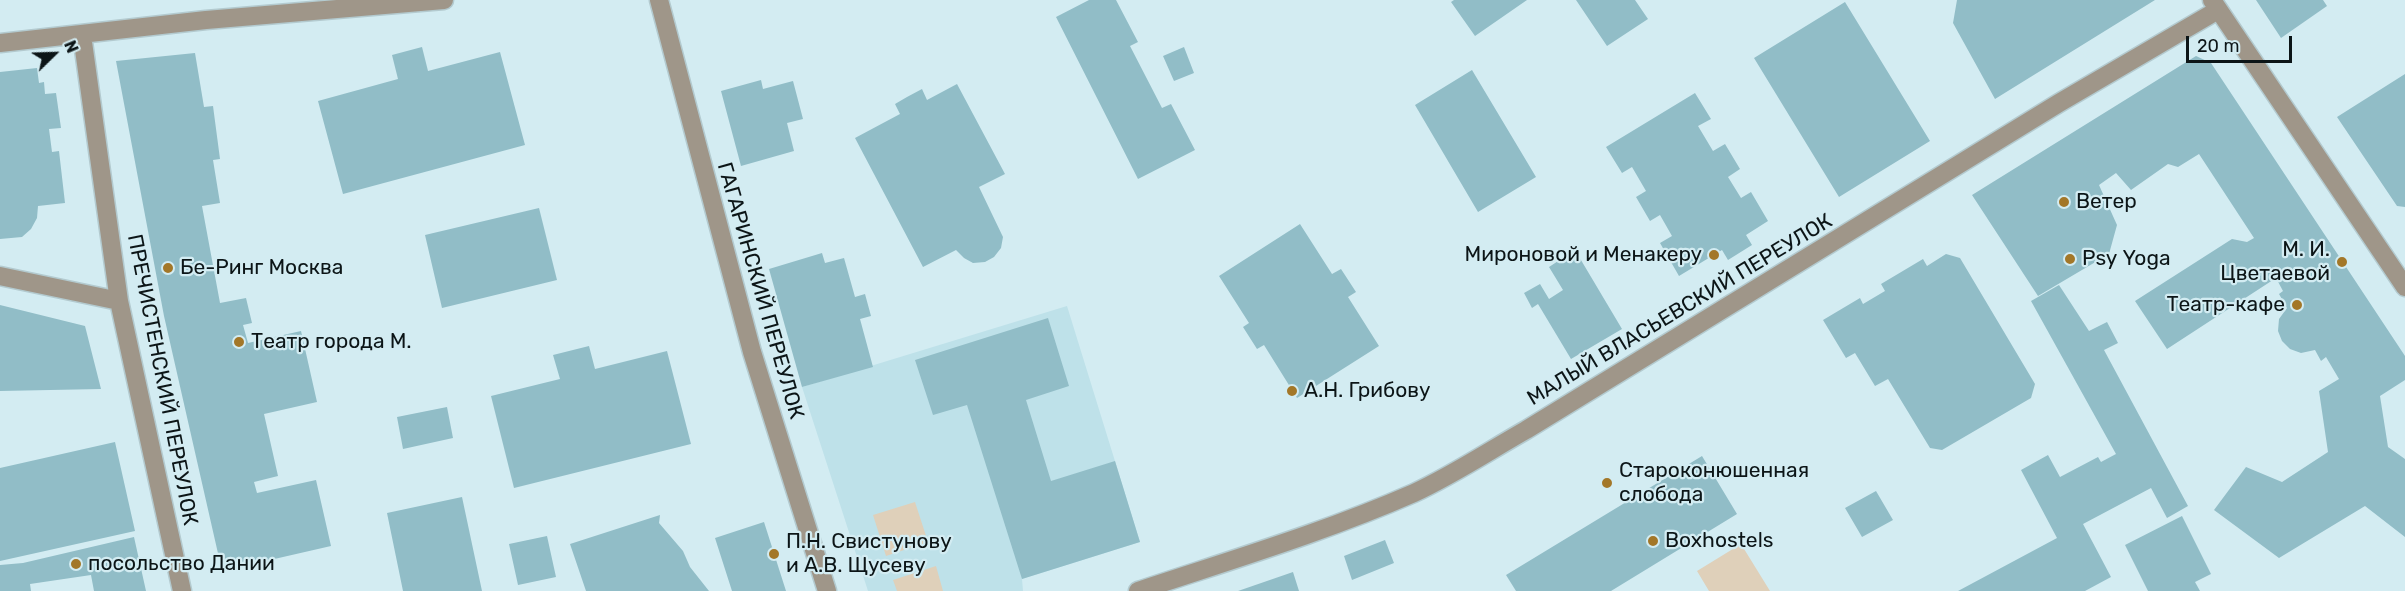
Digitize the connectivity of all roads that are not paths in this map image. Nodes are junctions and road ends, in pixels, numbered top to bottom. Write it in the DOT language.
graph roads {
  1 [pos="444,0"];
  2 [pos="659,0"];
  3 [pos="2215,5"];
  4 [pos="259,7"];
  5 [pos="82,35"];
  6 [pos="0,43"];
  7 [pos="0,276"];
  8 [pos="2405,287"];
  9 [pos="118,302"];
  10 [pos="182,591"];
  11 [pos="827,591"];
  12 [pos="1138,591"];
  1 -- 4 [label="street"];
  2 -- 11 [label="street, ГАГАРИНСКИЙ ПЕРЕУЛОК"];
  3 -- 8 [label="street"];
  3 -- 12 [label="street, МАЛЫЙ ВЛАСЬЕВСКИЙ ПЕРЕУЛОК"];
  4 -- 5 [label="street"];
  5 -- 6 [label="street"];
  5 -- 9 [label="street, ПРЕЧИСТЕНСКИЙ ПЕРЕУЛОК"];
  7 -- 9 [label="street"];
  9 -- 10 [label="street, ПРЕЧИСТЕНСКИЙ ПЕРЕУЛОК"];
}
